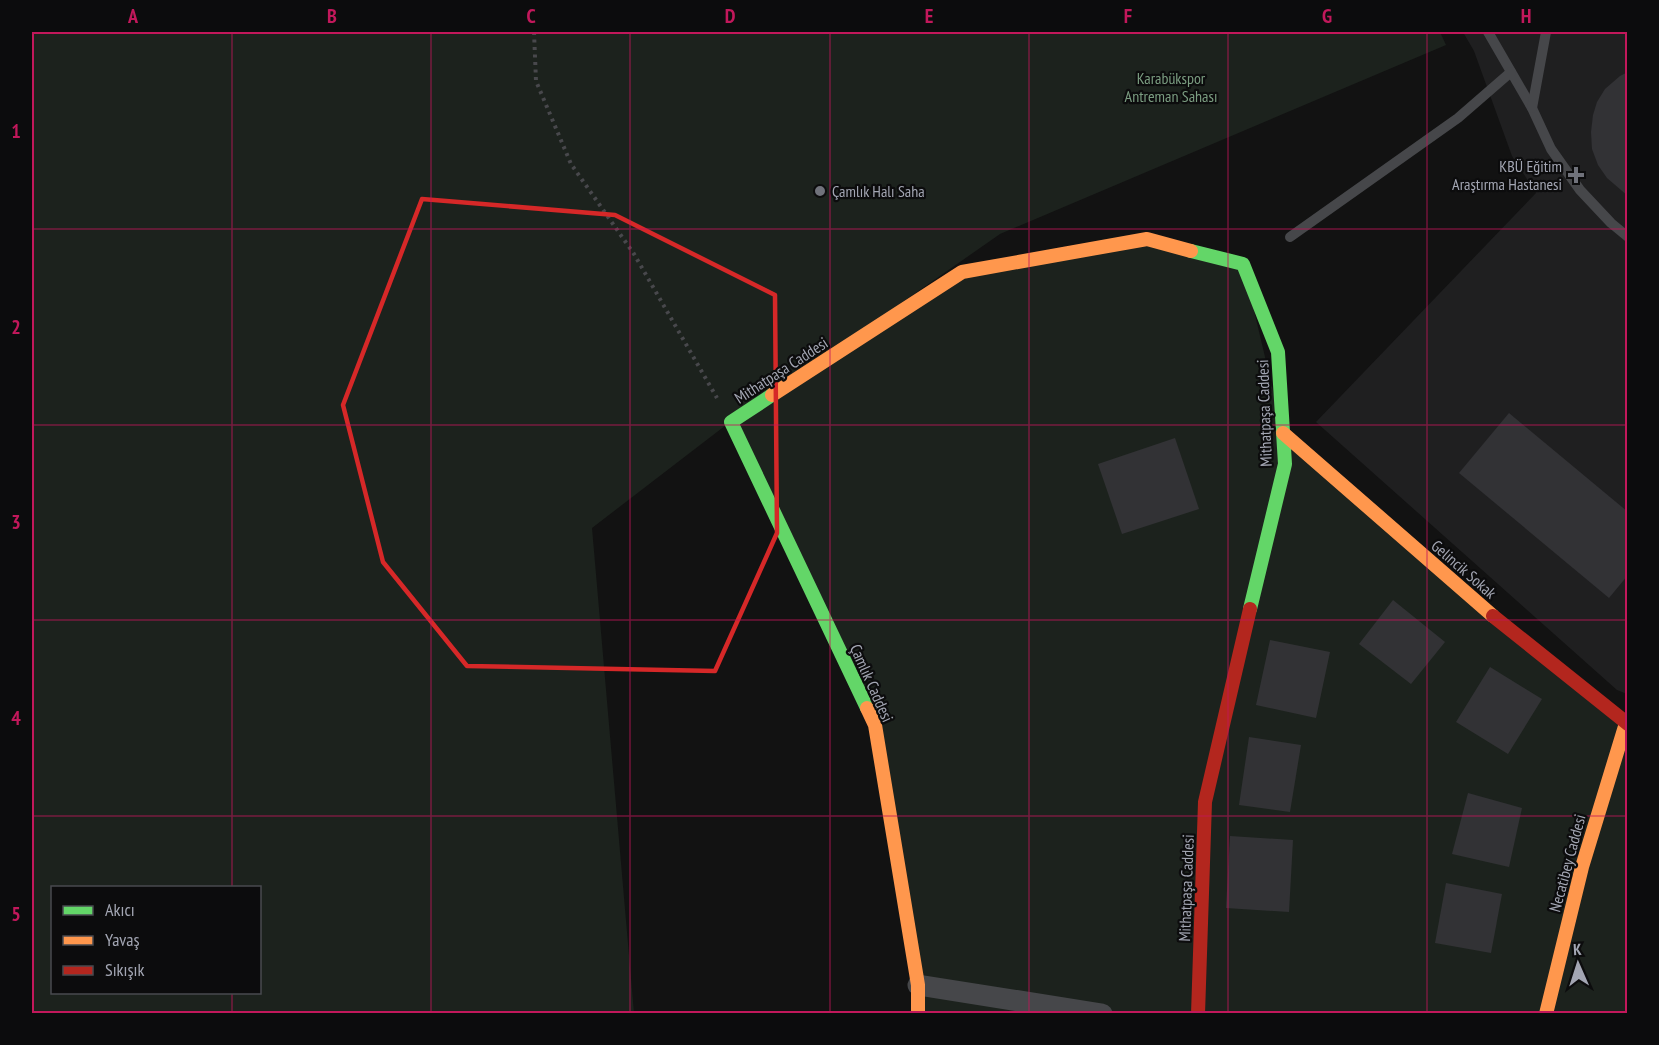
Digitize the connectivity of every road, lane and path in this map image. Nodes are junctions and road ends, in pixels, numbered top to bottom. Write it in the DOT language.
graph roads {
  1 [pos="534,32"];
  2 [pos="1488,32"];
  3 [pos="1546,32"];
  4 [pos="1511,72"];
  5 [pos="1533,108"];
  6 [pos="1290,237"];
  7 [pos="1628,237"];
  8 [pos="731,422"];
  9 [pos="1283,433"];
  10 [pos="1627,724"];
  11 [pos="918,985"];
  12 [pos="918,1014"];
  13 [pos="1102,1014"];
  14 [pos="1198,1014"];
  15 [pos="1546,1014"];
  1 -- 8 [label="path"];
  2 -- 4 [label="lane"];
  3 -- 5 [label="lane"];
  4 -- 5 [label="lane"];
  4 -- 6 [label="lane"];
  5 -- 7 [label="lane"];
  8 -- 9 [label="street, Mithatpaşa Caddesi"];
  8 -- 11 [label="street, Çamlık Caddesi"];
  9 -- 10 [label="street, Gelincik Sokak"];
  9 -- 14 [label="street, Mithatpaşa Caddesi"];
  10 -- 15 [label="street, Necatibey Caddesi"];
  11 -- 12 [label="street, Çamlık Caddesi"];
  11 -- 13 [label="street"];
}
